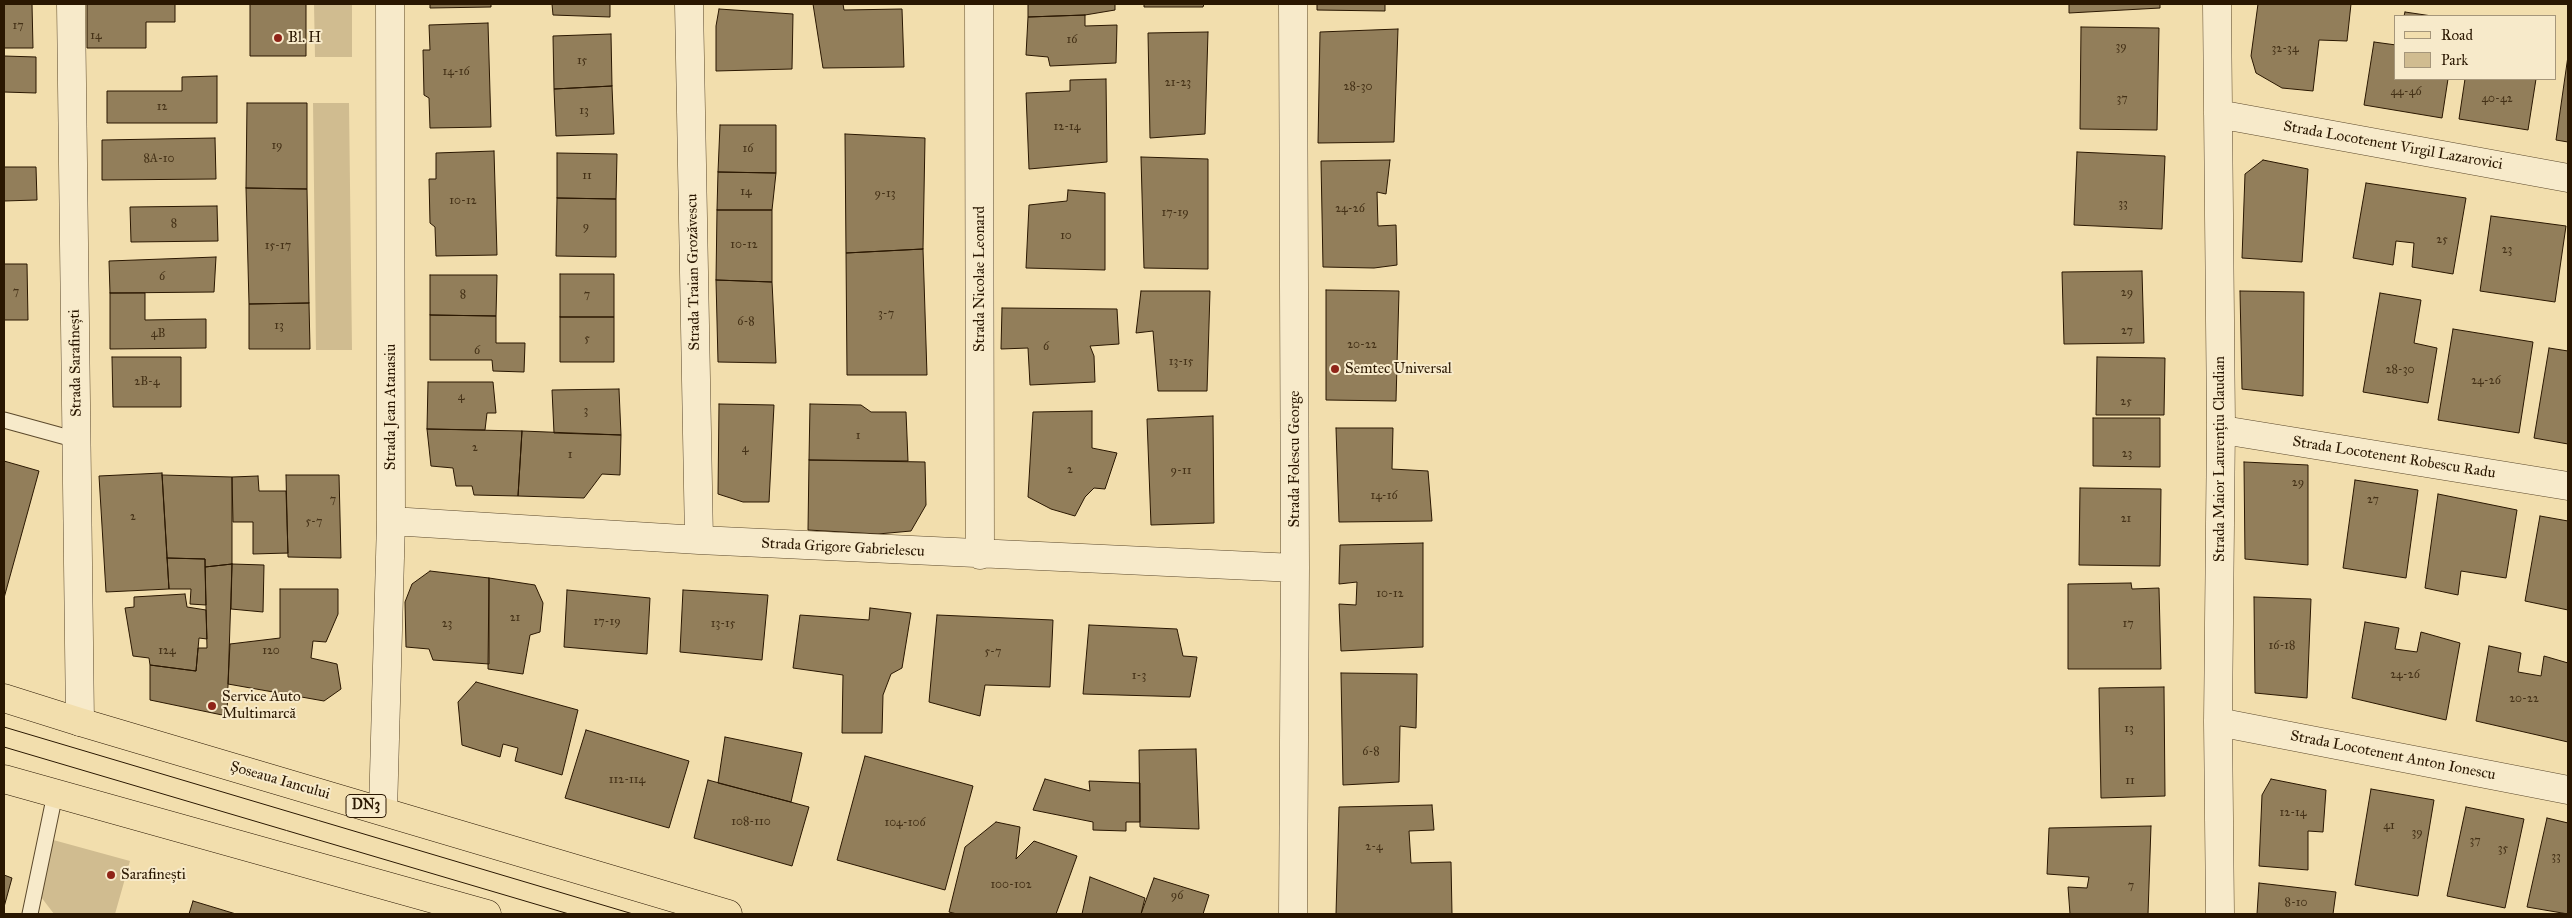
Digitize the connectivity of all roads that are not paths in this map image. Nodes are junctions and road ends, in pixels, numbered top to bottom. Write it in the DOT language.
graph roads {
  1 [pos="71,4"];
  2 [pos="390,4"];
  3 [pos="689,4"];
  4 [pos="979,4"];
  5 [pos="1293,4"];
  6 [pos="2217,4"];
  7 [pos="2218,114"];
  8 [pos="2568,178"];
  9 [pos="4,420"];
  10 [pos="2221,425"];
  11 [pos="77,440"];
  12 [pos="2568,486"];
  13 [pos="391,521"];
  14 [pos="699,540"];
  15 [pos="980,555"];
  16 [pos="1295,568"];
  17 [pos="4,698"];
  18 [pos="80,722"];
  19 [pos="2218,722"];
  20 [pos="4,779"];
  21 [pos="2568,790"];
  22 [pos="55,794"];
  23 [pos="384,811"];
  24 [pos="30,914"];
  25 [pos="487,914"];
  26 [pos="728,914"];
  27 [pos="1293,914"];
  28 [pos="2220,914"];
  1 -- 11 [label="street, Strada Sarafinești"];
  2 -- 13 [label="street, Strada Jean Atanasiu"];
  3 -- 14 [label="street, Strada Traian Grozăvescu"];
  4 -- 15 [label="street, Strada Nicolae Leonard"];
  5 -- 16 [label="street, Strada Folescu George"];
  6 -- 7 [label="street, Strada Maior Laurențiu Claudian"];
  7 -- 8 [label="street, Strada Locotenent Virgil Lazarovici"];
  7 -- 10 [label="street, Strada Maior Laurențiu Claudian"];
  9 -- 11 [label="lane"];
  10 -- 12 [label="street, Strada Locotenent Robescu Radu"];
  10 -- 19 [label="street, Strada Maior Laurențiu Claudian"];
  11 -- 18 [label="street, Strada Sarafinești"];
  13 -- 14 [label="street, Strada Grigore Gabrielescu"];
  13 -- 23 [label="street, Strada Jean Atanasiu"];
  14 -- 15 [label="street, Strada Grigore Gabrielescu"];
  15 -- 16 [label="street, Strada Grigore Gabrielescu"];
  16 -- 27 [label="street, Strada Folescu George"];
  17 -- 18 [label="main road, Șoseaua Iancului / DN3"];
  18 -- 23 [label="main road, Șoseaua Iancului / DN3"];
  19 -- 21 [label="street, Strada Locotenent Anton Ionescu"];
  19 -- 28 [label="street, Strada Maior Laurențiu Claudian"];
  20 -- 22 [label="main road"];
  22 -- 24 [label="lane"];
  22 -- 25 [label="main road"];
  23 -- 26 [label="main road, Șoseaua Iancului / DN3"];
}
